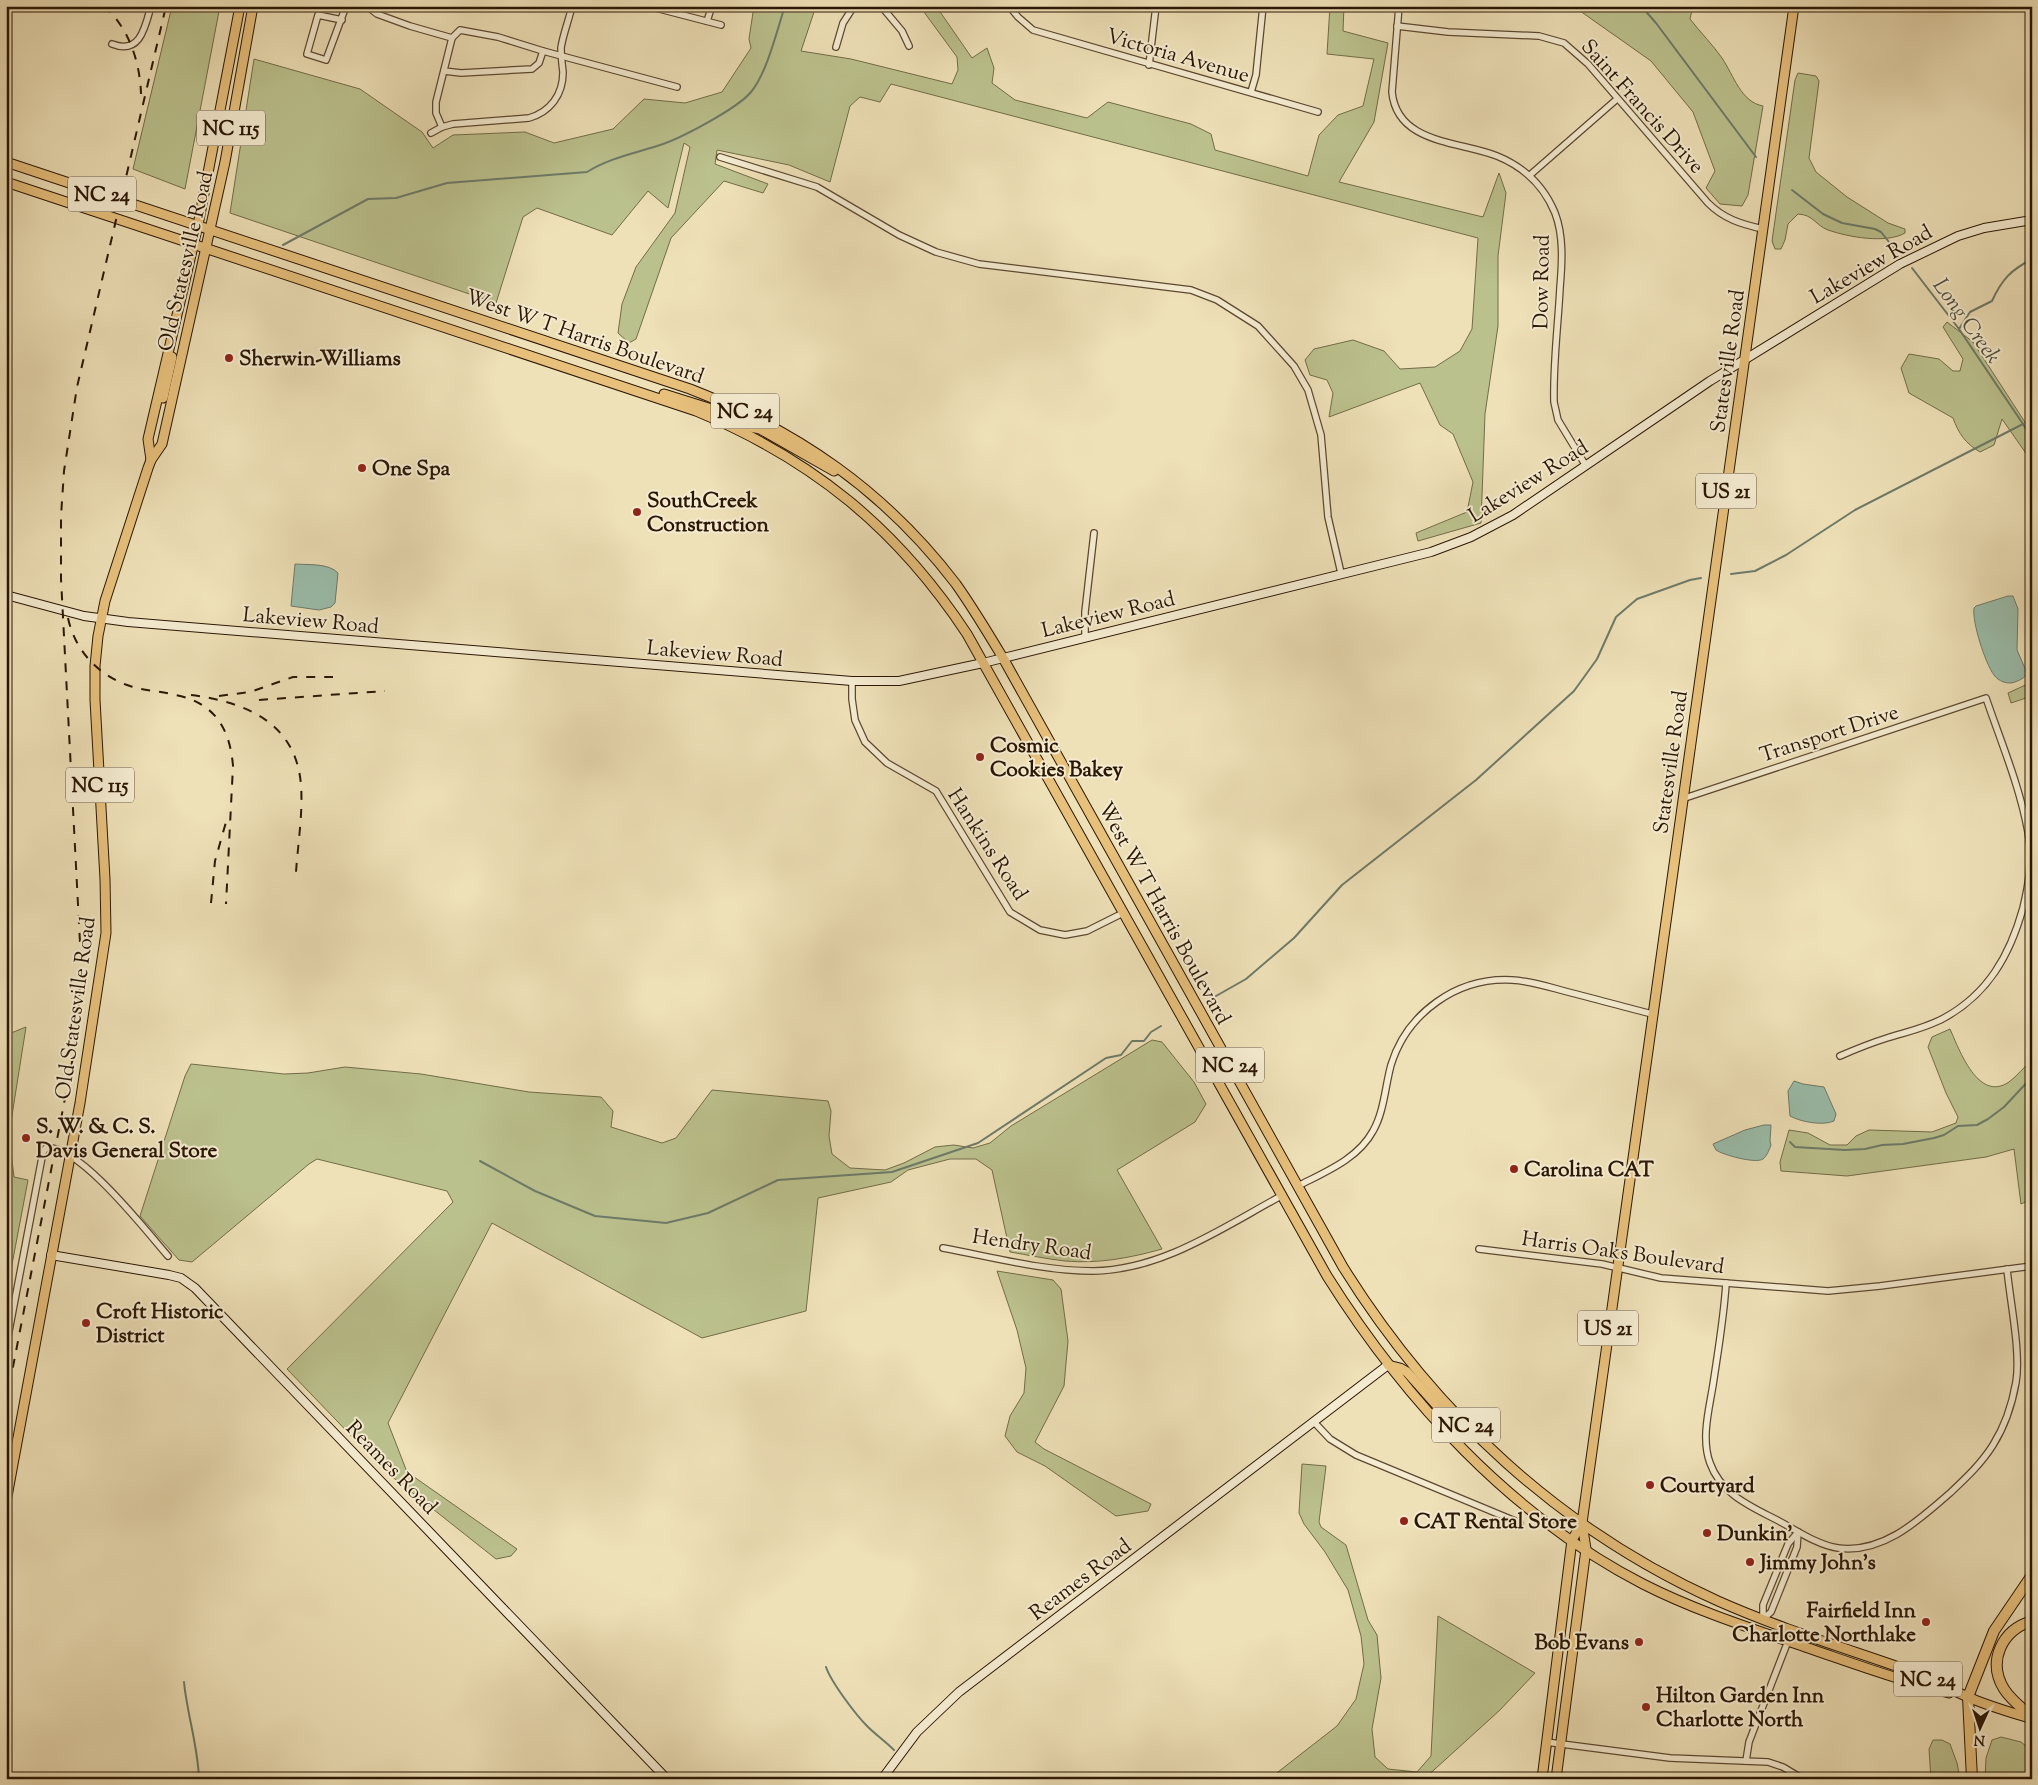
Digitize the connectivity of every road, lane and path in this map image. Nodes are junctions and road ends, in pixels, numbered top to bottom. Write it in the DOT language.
graph roads {
  1 [pos="151,6"];
  2 [pos="240,6"];
  3 [pos="253,6"];
  4 [pos="346,6"];
  5 [pos="367,6"];
  6 [pos="572,6"];
  7 [pos="648,6"];
  8 [pos="712,6"];
  9 [pos="854,6"];
  10 [pos="881,6"];
  11 [pos="1009,6"];
  12 [pos="1156,6"];
  13 [pos="1263,6"];
  14 [pos="1399,6"];
  15 [pos="1794,6"];
  16 [pos="342,20"];
  17 [pos="707,21"];
  18 [pos="721,24"];
  19 [pos="1397,26"];
  20 [pos="452,38"];
  21 [pos="112,44"];
  22 [pos="909,46"];
  23 [pos="836,47"];
  24 [pos="543,51"];
  25 [pos="562,56"];
  26 [pos="1149,65"];
  27 [pos="444,71"];
  28 [pos="677,87"];
  29 [pos="1252,92"];
  30 [pos="1617,99"];
  31 [pos="1318,112"];
  32 [pos="442,127"];
  33 [pos="431,133"];
  34 [pos="720,157"];
  35 [pos="6,162"];
  36 [pos="1530,175"];
  37 [pos="6,182"];
  38 [pos="2032,220"];
  39 [pos="198,225"];
  40 [pos="210,229"];
  41 [pos="1763,229"];
  42 [pos="193,244"];
  43 [pos="206,248"];
  44 [pos="174,326"];
  45 [pos="1744,361"];
  46 [pos="619,385"];
  47 [pos="753,415"];
  48 [pos="738,429"];
  49 [pos="153,456"];
  50 [pos="1586,466"];
  51 [pos="859,484"];
  52 [pos="1094,533"];
  53 [pos="1341,573"];
  54 [pos="6,595"];
  55 [pos="100,618"];
  56 [pos="1085,636"];
  57 [pos="1002,658"];
  58 [pos="984,663"];
  59 [pos="852,682"];
  60 [pos="1682,799"];
  61 [pos="1123,913"];
  62 [pos="1652,1014"];
  63 [pos="1840,1056"];
  64 [pos="70,1156"];
  65 [pos="1298,1186"];
  66 [pos="1281,1196"];
  67 [pos="943,1248"];
  68 [pos="1479,1249"];
  69 [pos="51,1255"];
  70 [pos="168,1256"];
  71 [pos="2032,1266"];
  72 [pos="1616,1268"];
  73 [pos="2006,1269"];
  74 [pos="1726,1283"];
  75 [pos="6,1347"];
  76 [pos="1388,1365"];
  77 [pos="1314,1422"];
  78 [pos="1499,1457"];
  79 [pos="6,1502"];
  80 [pos="1520,1523"];
  81 [pos="1582,1523"];
  82 [pos="1798,1532"];
  83 [pos="1572,1540"];
  84 [pos="1586,1549"];
  85 [pos="2032,1575"];
  86 [pos="1763,1619"];
  87 [pos="2032,1621"];
  88 [pos="1788,1641"];
  89 [pos="1968,1697"];
  90 [pos="2032,1718"];
  91 [pos="1546,1742"];
  92 [pos="1562,1744"];
  93 [pos="1746,1761"];
  94 [pos="667,1779"];
  95 [pos="882,1779"];
  96 [pos="1542,1779"];
  97 [pos="1556,1779"];
  98 [pos="1804,1779"];
  99 [pos="1972,1779"];
  1 -- 21 [label="street"];
  2 -- 39 [label="main road, Old Statesville Road / NC 115"];
  3 -- 40 [label="main road, Old Statesville Road / NC 115"];
  4 -- 16 [label="street"];
  5 -- 20 [label="street"];
  6 -- 25 [label="street"];
  7 -- 17 [label="street"];
  8 -- 17 [label="street"];
  9 -- 23 [label="street"];
  10 -- 22 [label="street"];
  11 -- 26 [label="street, Victoria Avenue"];
  12 -- 26 [label="street"];
  13 -- 29 [label="street"];
  14 -- 19 [label="street, Dow Road"];
  15 -- 41 [label="main road, Statesville Road / US 21"];
  16 -- 16 [label="street"];
  17 -- 18 [label="street"];
  19 -- 30 [label="street, Saint Francis Drive"];
  19 -- 36 [label="street, Dow Road"];
  20 -- 24 [label="street"];
  20 -- 27 [label="street"];
  24 -- 25 [label="street"];
  24 -- 27 [label="street"];
  25 -- 28 [label="street"];
  25 -- 32 [label="street"];
  26 -- 29 [label="street, Victoria Avenue"];
  27 -- 32 [label="street"];
  29 -- 31 [label="street, Victoria Avenue"];
  30 -- 36 [label="street"];
  30 -- 41 [label="street, Saint Francis Drive"];
  32 -- 33 [label="street"];
  34 -- 53 [label="street"];
  35 -- 39 [label="main road, West W T Harris Boulevard / NC 24"];
  36 -- 50 [label="street, Dow Road"];
  37 -- 42 [label="main road, West W T Harris Boulevard / NC 24"];
  38 -- 45 [label="main road, Lakeview Road"];
  39 -- 40 [label="main road, West W T Harris Boulevard / NC 24"];
  39 -- 42 [label="main road, Old Statesville Road / NC 115"];
  40 -- 43 [label="main road, Old Statesville Road / NC 115"];
  40 -- 47 [label="main road, West W T Harris Boulevard / NC 24"];
  41 -- 45 [label="main road, Statesville Road / US 21"];
  42 -- 43 [label="main road, West W T Harris Boulevard / NC 24"];
  42 -- 44 [label="main road, Old Statesville Road / NC 115"];
  43 -- 46 [label="main road, West W T Harris Boulevard / NC 24"];
  43 -- 49 [label="main road, Old Statesville Road / NC 115"];
  44 -- 49 [label="main road"];
  44 -- 49 [label="main road, Old Statesville Road / NC 115"];
  45 -- 50 [label="main road, Lakeview Road"];
  45 -- 60 [label="main road, Statesville Road / US 21"];
  46 -- 47 [label="main road"];
  46 -- 48 [label="main road, West W T Harris Boulevard / NC 24"];
  47 -- 51 [label="main road, West W T Harris Boulevard / NC 24"];
  48 -- 51 [label="main road"];
  48 -- 58 [label="main road, West W T Harris Boulevard / NC 24"];
  49 -- 55 [label="main road, Old Statesville Road / NC 115"];
  50 -- 53 [label="main road, Lakeview Road"];
  51 -- 57 [label="main road, West W T Harris Boulevard / NC 24"];
  52 -- 56 [label="street"];
  53 -- 56 [label="main road, Lakeview Road"];
  54 -- 55 [label="main road, Lakeview Road"];
  55 -- 59 [label="main road, Lakeview Road"];
  55 -- 64 [label="main road, Old Statesville Road / NC 115"];
  56 -- 57 [label="main road, Lakeview Road"];
  57 -- 58 [label="main road, Lakeview Road"];
  57 -- 65 [label="main road, West W T Harris Boulevard / NC 24"];
  58 -- 59 [label="main road, Lakeview Road"];
  58 -- 61 [label="main road, West W T Harris Boulevard / NC 24"];
  59 -- 61 [label="street, Hankins Road"];
  60 -- 62 [label="main road, Statesville Road / US 21"];
  60 -- 63 [label="street, Transport Drive"];
  61 -- 66 [label="main road, West W T Harris Boulevard / NC 24"];
  62 -- 65 [label="street"];
  62 -- 72 [label="main road, Statesville Road / US 21"];
  64 -- 69 [label="main road, Old Statesville Road / NC 115"];
  64 -- 70 [label="street"];
  64 -- 75 [label="street"];
  65 -- 78 [label="main road, West W T Harris Boulevard / NC 24"];
  66 -- 67 [label="street, Hendry Road"];
  66 -- 76 [label="main road, West W T Harris Boulevard / NC 24"];
  68 -- 72 [label="street, Harris Oaks Boulevard"];
  69 -- 79 [label="main road, Old Statesville Road / NC 115"];
  69 -- 94 [label="main road, Reames Road"];
  71 -- 73 [label="street, Harris Oaks Boulevard"];
  72 -- 74 [label="street, Harris Oaks Boulevard"];
  72 -- 81 [label="main road, Statesville Road / US 21"];
  73 -- 74 [label="street, Harris Oaks Boulevard"];
  73 -- 82 [label="street"];
  74 -- 82 [label="street"];
  76 -- 77 [label="main road, Reames Road"];
  76 -- 78 [label="main road"];
  76 -- 83 [label="main road, West W T Harris Boulevard / NC 24"];
  77 -- 80 [label="street"];
  77 -- 95 [label="main road, Reames Road"];
  78 -- 81 [label="main road, West W T Harris Boulevard / NC 24"];
  81 -- 83 [label="main road, Statesville Road / US 21"];
  81 -- 84 [label="main road, Statesville Road / US 21"];
  81 -- 86 [label="main road, West W T Harris Boulevard / NC 24"];
  82 -- 86 [label="street"];
  82 -- 86 [label="street"];
  83 -- 84 [label="main road, West W T Harris Boulevard / NC 24"];
  83 -- 91 [label="main road, Statesville Road / US 21"];
  84 -- 88 [label="main road, West W T Harris Boulevard / NC 24"];
  84 -- 92 [label="main road, Statesville Road / US 21"];
  85 -- 89 [label="highway"];
  86 -- 89 [label="main road, West W T Harris Boulevard / NC 24"];
  87 -- 90 [label="highway"];
  88 -- 89 [label="main road, West W T Harris Boulevard / NC 24"];
  88 -- 93 [label="street"];
  89 -- 90 [label="main road, West W T Harris Boulevard / NC 24"];
  89 -- 99 [label="highway"];
  91 -- 92 [label="street"];
  91 -- 96 [label="main road, Statesville Road / US 21"];
  92 -- 93 [label="street"];
  92 -- 97 [label="main road, Statesville Road / US 21"];
  93 -- 98 [label="street"];
}
